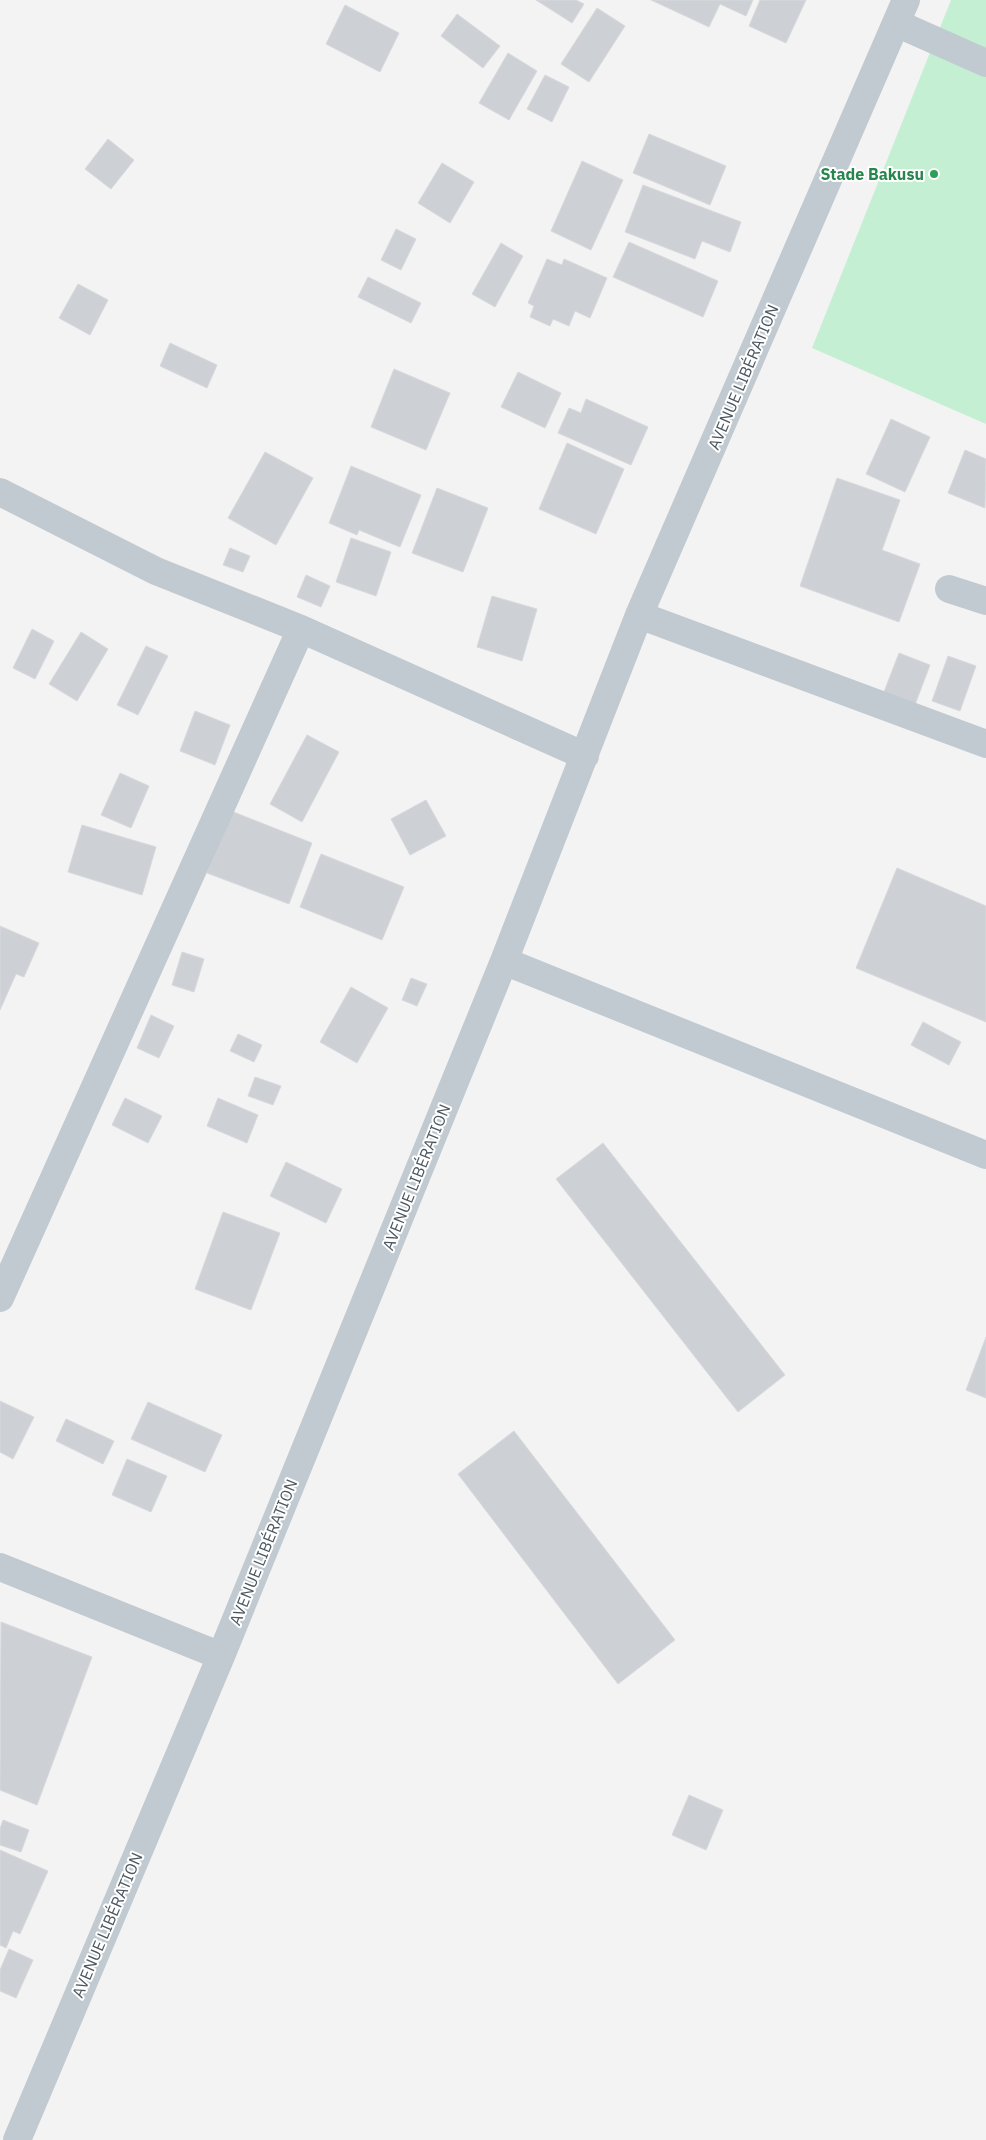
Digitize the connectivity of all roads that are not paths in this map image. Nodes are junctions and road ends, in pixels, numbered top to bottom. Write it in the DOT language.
graph roads {
  1 [pos="901,11"];
  2 [pos="986,63"];
  3 [pos="0,492"];
  4 [pos="949,589"];
  5 [pos="986,602"];
  6 [pos="639,615"];
  7 [pos="301,629"];
  8 [pos="986,744"];
  9 [pos="585,756"];
  10 [pos="504,961"];
  11 [pos="986,1155"];
  12 [pos="0,1298"];
  13 [pos="0,1567"];
  14 [pos="221,1656"];
  15 [pos="17,2140"];
  1 -- 2 [label="street"];
  1 -- 6 [label="street, AVENUE LIBÉRATION"];
  3 -- 7 [label="street"];
  4 -- 5 [label="street"];
  6 -- 8 [label="street"];
  6 -- 9 [label="street, AVENUE LIBÉRATION"];
  7 -- 9 [label="street"];
  7 -- 12 [label="street"];
  9 -- 10 [label="street, AVENUE LIBÉRATION"];
  10 -- 11 [label="street"];
  10 -- 14 [label="street, AVENUE LIBÉRATION"];
  13 -- 14 [label="street"];
  14 -- 15 [label="street, AVENUE LIBÉRATION"];
}
